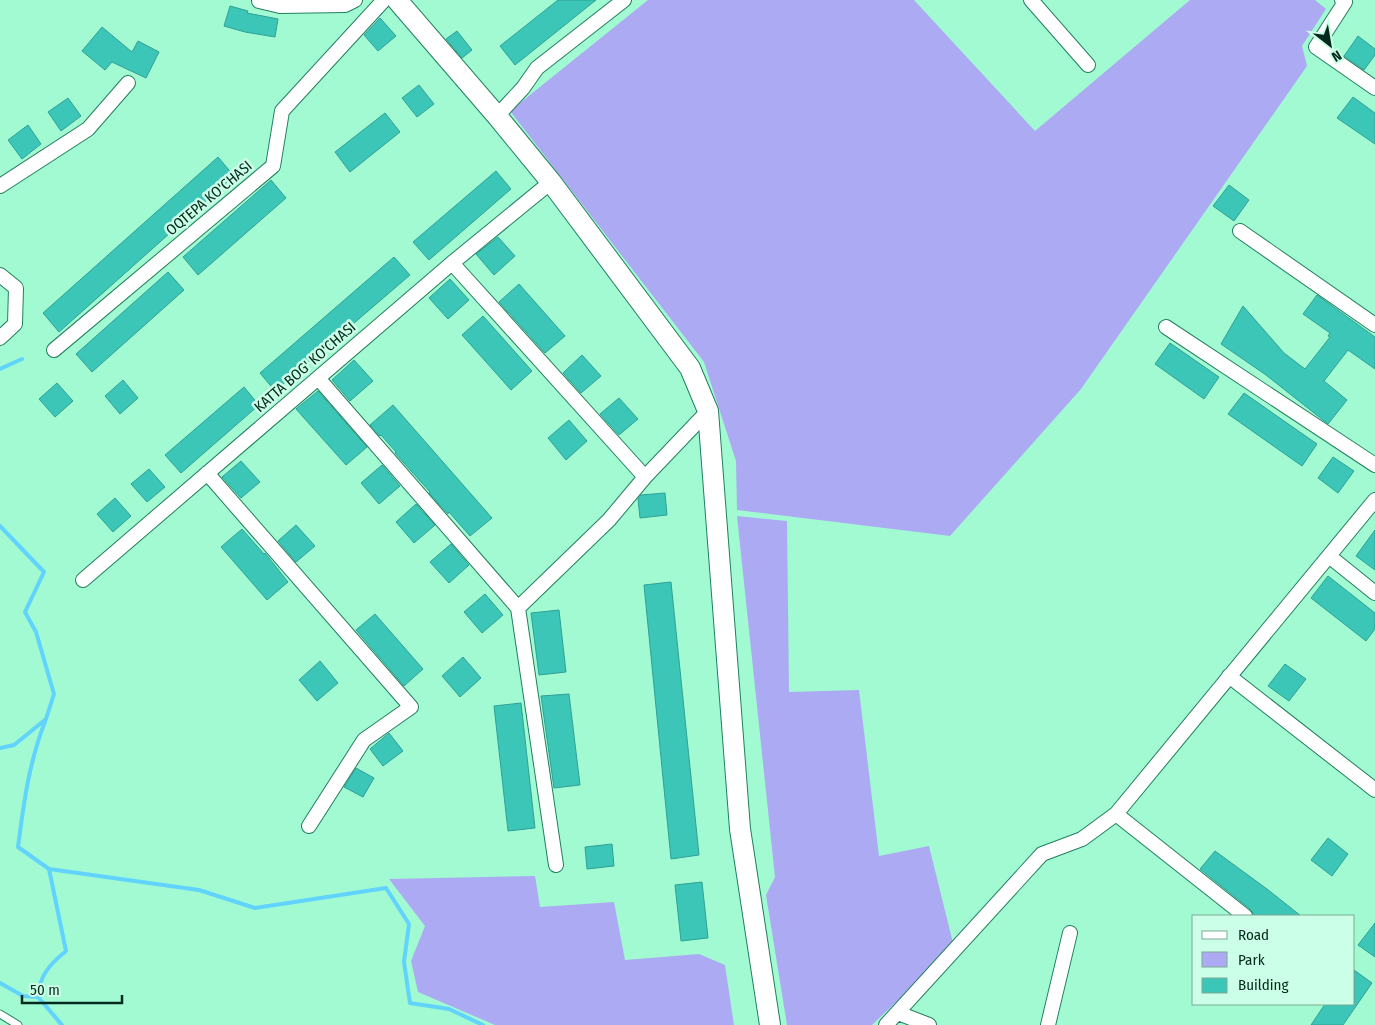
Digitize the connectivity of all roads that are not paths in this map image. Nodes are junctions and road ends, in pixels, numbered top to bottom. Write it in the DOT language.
graph roads {
  1 [pos="355,0"];
  2 [pos="384,0"];
  3 [pos="397,0"];
  4 [pos="624,0"];
  5 [pos="1031,0"];
  6 [pos="259,1"];
  7 [pos="1344,1"];
  8 [pos="1088,65"];
  9 [pos="128,83"];
  10 [pos="1375,88"];
  11 [pos="497,116"];
  12 [pos="551,182"];
  13 [pos="0,186"];
  14 [pos="1240,231"];
  15 [pos="452,263"];
  16 [pos="0,275"];
  17 [pos="1375,325"];
  18 [pos="1166,327"];
  19 [pos="0,338"];
  20 [pos="54,350"];
  21 [pos="318,378"];
  22 [pos="708,411"];
  23 [pos="1375,465"];
  24 [pos="207,474"];
  25 [pos="645,477"];
  26 [pos="1375,500"];
  27 [pos="1329,556"];
  28 [pos="83,580"];
  29 [pos="1375,593"];
  30 [pos="518,608"];
  31 [pos="1229,676"];
  32 [pos="1375,790"];
  33 [pos="1116,814"];
  34 [pos="309,826"];
  35 [pos="556,865"];
  36 [pos="1245,915"];
  37 [pos="1070,934"];
  38 [pos="898,1013"];
  39 [pos="0,1014"];
  40 [pos="18,1025"];
  41 [pos="770,1025"];
  42 [pos="886,1025"];
  43 [pos="929,1025"];
  44 [pos="1048,1025"];
  1 -- 6 [label="street"];
  2 -- 20 [label="street, OQTEPA KO'CHASI"];
  3 -- 11 [label="main road"];
  4 -- 11 [label="street"];
  5 -- 8 [label="street"];
  7 -- 10 [label="street"];
  9 -- 13 [label="street"];
  11 -- 12 [label="main road"];
  12 -- 15 [label="street, KATTA BOG' KO'CHASI"];
  12 -- 22 [label="main road"];
  14 -- 17 [label="street"];
  15 -- 21 [label="street, KATTA BOG' KO'CHASI"];
  15 -- 25 [label="street"];
  16 -- 19 [label="street"];
  18 -- 23 [label="street"];
  21 -- 24 [label="street, KATTA BOG' KO'CHASI"];
  21 -- 30 [label="street"];
  22 -- 25 [label="street"];
  22 -- 41 [label="main road"];
  24 -- 28 [label="street, KATTA BOG' KO'CHASI"];
  24 -- 34 [label="street"];
  25 -- 30 [label="street"];
  26 -- 27 [label="street"];
  27 -- 29 [label="street"];
  27 -- 31 [label="street"];
  30 -- 35 [label="street"];
  31 -- 32 [label="street"];
  31 -- 33 [label="street"];
  33 -- 36 [label="street"];
  33 -- 38 [label="street"];
  37 -- 44 [label="street"];
  38 -- 42 [label="street"];
  38 -- 43 [label="street"];
  39 -- 40 [label="lane"];
}
